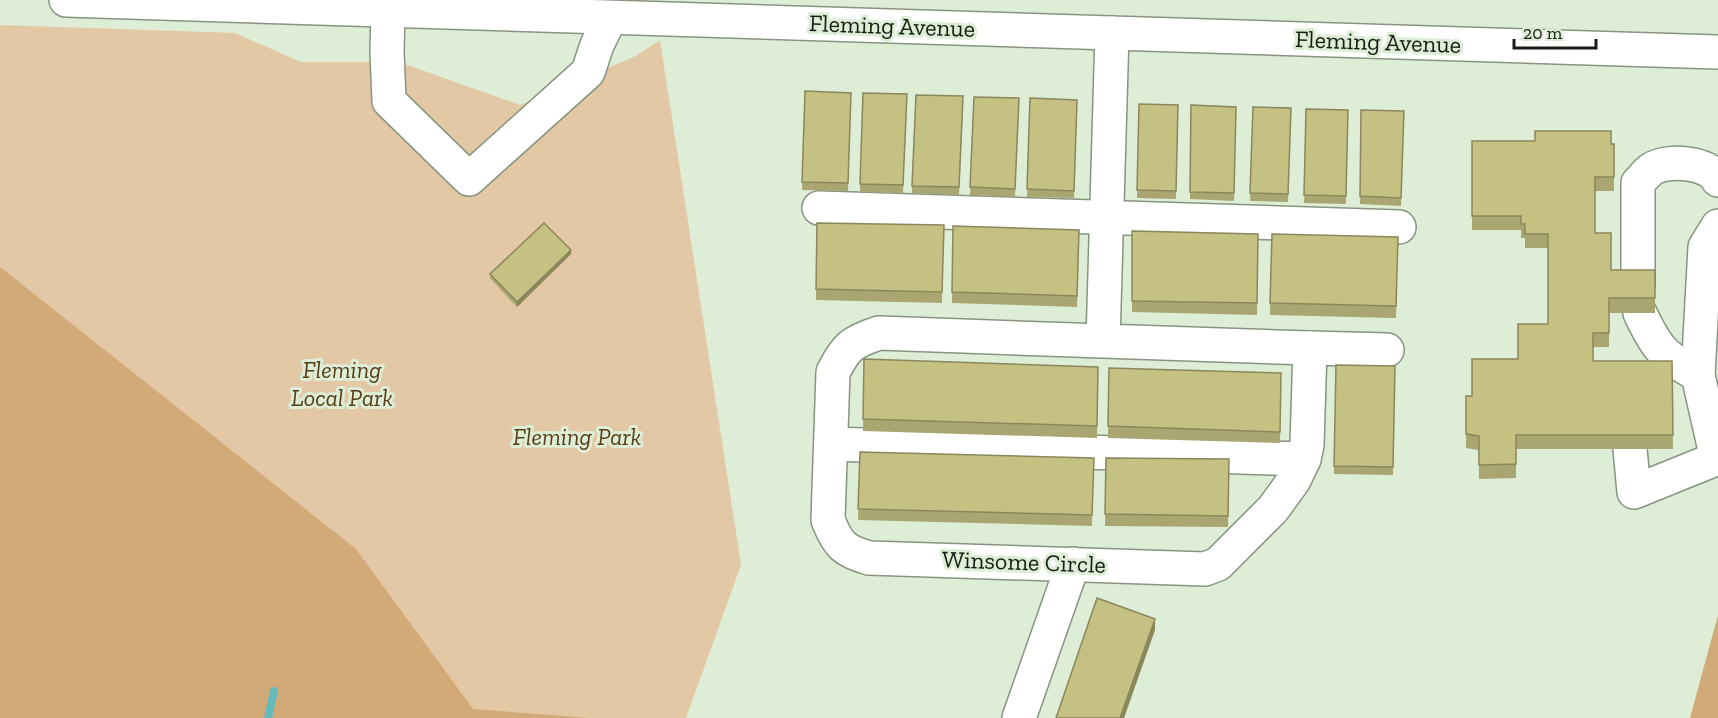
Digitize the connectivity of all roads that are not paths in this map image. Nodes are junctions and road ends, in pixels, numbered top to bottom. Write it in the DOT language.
graph roads {
  1 [pos="66,0"];
  2 [pos="677,10"];
  3 [pos="388,11"];
  4 [pos="610,18"];
  5 [pos="1113,33"];
  6 [pos="1718,52"];
  7 [pos="1718,180"];
  8 [pos="819,208"];
  9 [pos="1107,218"];
  10 [pos="1718,226"];
  11 [pos="1399,227"];
  12 [pos="1103,341"];
  13 [pos="1310,348"];
  14 [pos="1387,350"];
  15 [pos="1698,375"];
  16 [pos="831,444"];
  17 [pos="1630,449"];
  18 [pos="1717,458"];
  19 [pos="1304,459"];
  20 [pos="1073,564"];
  21 [pos="1019,718"];
  1 -- 3 [label="street, Fleming Avenue"];
  2 -- 4 [label="street, Fleming Avenue"];
  2 -- 5 [label="street, Fleming Avenue"];
  3 -- 4 [label="street, Fleming Avenue"];
  3 -- 4 [label="street"];
  5 -- 6 [label="street, Fleming Avenue"];
  5 -- 9 [label="street"];
  7 -- 15 [label="street"];
  8 -- 9 [label="street"];
  9 -- 11 [label="street"];
  9 -- 12 [label="street"];
  10 -- 15 [label="street"];
  12 -- 13 [label="street, Winsome Circle"];
  12 -- 16 [label="street, Winsome Circle"];
  13 -- 14 [label="street"];
  13 -- 19 [label="street, Winsome Circle"];
  15 -- 18 [label="street"];
  16 -- 19 [label="street"];
  16 -- 20 [label="street, Winsome Circle"];
  17 -- 18 [label="street"];
  19 -- 20 [label="street, Winsome Circle"];
  20 -- 21 [label="street"];
}
